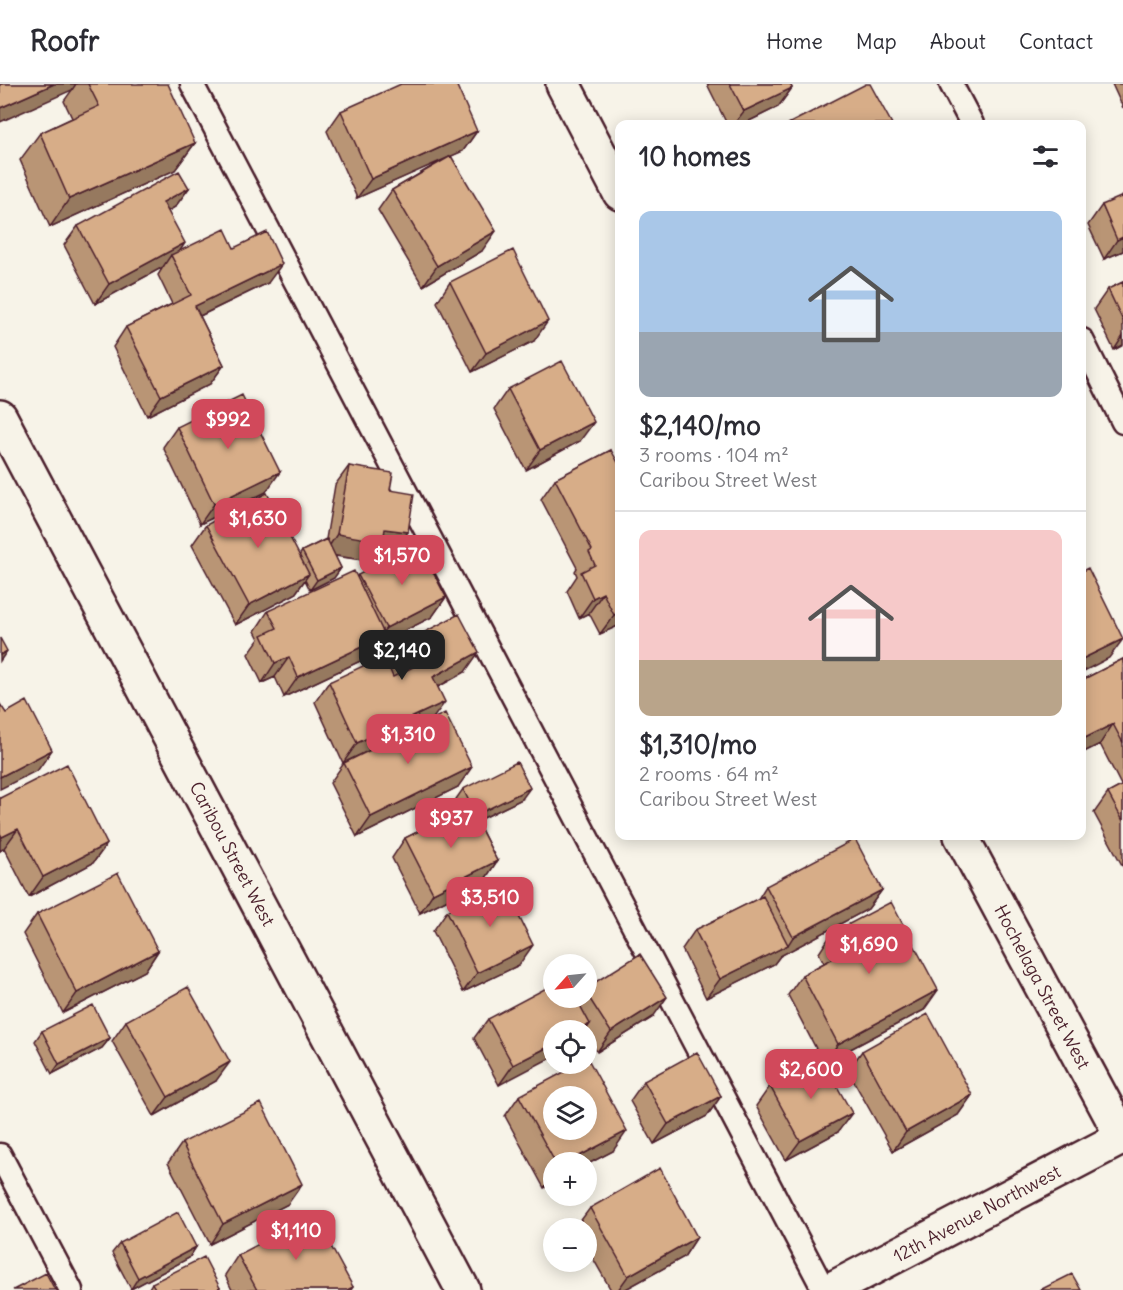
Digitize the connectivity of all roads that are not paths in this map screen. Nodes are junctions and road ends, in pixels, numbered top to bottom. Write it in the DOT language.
graph roads {
  1 [pos="192,84"];
  2 [pos="563,84"];
  3 [pos="951,84"];
  4 [pos="970,120"];
  5 [pos="615,183"];
  6 [pos="1086,348"];
  7 [pos="0,417"];
  8 [pos="1123,422"];
  9 [pos="963,840"];
  10 [pos="1123,1138"];
  11 [pos="0,1155"];
  12 [pos="71,1290"];
  13 [pos="463,1290"];
  14 [pos="824,1290"];
  15 [pos="830,1290"];
  1 -- 14 [label="lane"];
  2 -- 5 [label="street"];
  3 -- 4 [label="lane"];
  6 -- 8 [label="lane"];
  7 -- 13 [label="street, Caribou Street West"];
  9 -- 10 [label="street, Hochelaga Street West"];
  10 -- 15 [label="street, 12th Avenue Northwest"];
  11 -- 12 [label="lane"];
}
